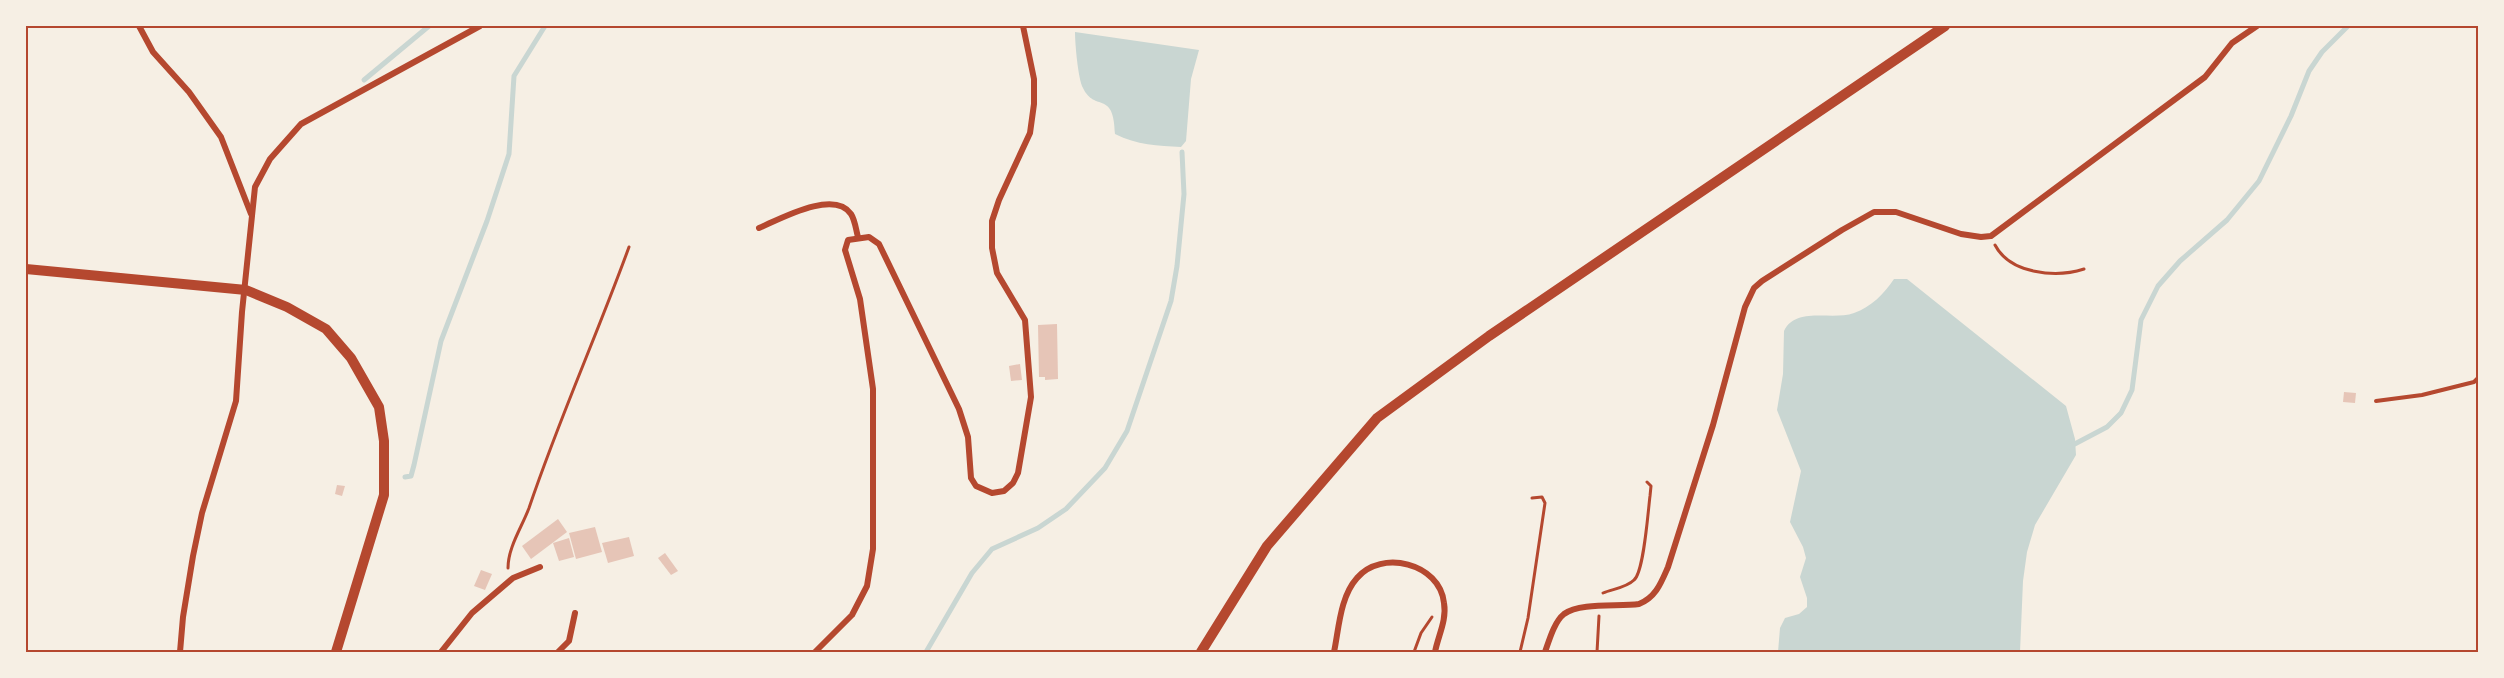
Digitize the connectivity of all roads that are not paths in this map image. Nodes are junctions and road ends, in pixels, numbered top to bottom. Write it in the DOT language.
graph roads {
  1 [pos="139,26"];
  2 [pos="480,26"];
  3 [pos="1023,26"];
  4 [pos="1945,26"];
  5 [pos="2257,26"];
  6 [pos="252,216"];
  7 [pos="759,228"];
  8 [pos="858,237"];
  9 [pos="26,269"];
  10 [pos="246,290"];
  11 [pos="2478,378"];
  12 [pos="2376,402"];
  13 [pos="540,567"];
  14 [pos="576,613"];
  15 [pos="180,652"];
  16 [pos="336,652"];
  17 [pos="441,652"];
  18 [pos="558,652"];
  19 [pos="815,652"];
  20 [pos="1201,652"];
  21 [pos="1334,652"];
  22 [pos="1435,652"];
  23 [pos="1545,652"];
  1 -- 6 [label="street"];
  2 -- 6 [label="street"];
  3 -- 8 [label="street"];
  4 -- 20 [label="street"];
  5 -- 23 [label="street"];
  6 -- 10 [label="street"];
  7 -- 8 [label="street"];
  8 -- 19 [label="street"];
  9 -- 10 [label="street"];
  10 -- 15 [label="street"];
  10 -- 16 [label="street"];
  11 -- 12 [label="lane"];
  13 -- 17 [label="street"];
  14 -- 18 [label="street"];
  21 -- 22 [label="street"];
}
